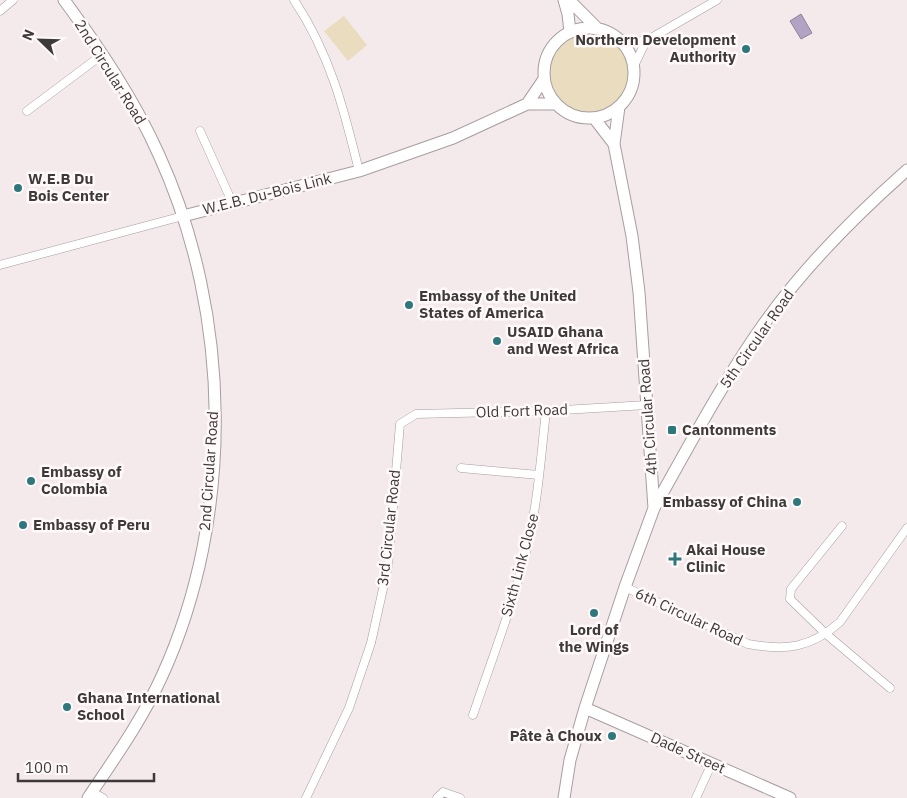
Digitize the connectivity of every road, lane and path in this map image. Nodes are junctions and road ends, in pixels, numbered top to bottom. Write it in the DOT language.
graph roads {
  1 [pos="13,0"];
  2 [pos="64,0"];
  3 [pos="294,0"];
  4 [pos="564,0"];
  5 [pos="568,0"];
  6 [pos="717,0"];
  7 [pos="0,11"];
  8 [pos="598,29"];
  9 [pos="570,32"];
  10 [pos="619,39"];
  11 [pos="646,41"];
  12 [pos="103,54"];
  13 [pos="633,68"];
  14 [pos="544,79"];
  15 [pos="527,104"];
  16 [pos="556,104"];
  17 [pos="619,106"];
  18 [pos="27,111"];
  19 [pos="594,118"];
  20 [pos="200,131"];
  21 [pos="614,144"];
  22 [pos="907,170"];
  23 [pos="359,171"];
  24 [pos="232,202"];
  25 [pos="183,216"];
  26 [pos="0,265"];
  27 [pos="647,405"];
  28 [pos="546,411"];
  29 [pos="400,424"];
  30 [pos="461,468"];
  31 [pos="539,475"];
  32 [pos="654,508"];
  33 [pos="842,526"];
  34 [pos="907,528"];
  35 [pos="625,587"];
  36 [pos="826,634"];
  37 [pos="890,688"];
  38 [pos="585,708"];
  39 [pos="473,715"];
  40 [pos="712,763"];
  41 [pos="90,795"];
  42 [pos="103,798"];
  43 [pos="306,798"];
  44 [pos="437,798"];
  45 [pos="460,798"];
  46 [pos="564,798"];
  47 [pos="696,798"];
  48 [pos="790,798"];
  1 -- 7 [label="street"];
  2 -- 12 [label="street, 2nd Circular Road"];
  3 -- 23 [label="street"];
  4 -- 9 [label="street"];
  5 -- 8 [label="street"];
  6 -- 11 [label="street"];
  8 -- 9 [label="street"];
  8 -- 10 [label="street"];
  9 -- 14 [label="street"];
  10 -- 11 [label="street"];
  10 -- 13 [label="street"];
  11 -- 13 [label="street"];
  12 -- 18 [label="street"];
  12 -- 25 [label="street, 2nd Circular Road"];
  13 -- 17 [label="street"];
  14 -- 15 [label="street"];
  14 -- 16 [label="street"];
  15 -- 16 [label="street, W.E.B. Du-Bois Link"];
  15 -- 23 [label="street, W.E.B. Du-Bois Link"];
  16 -- 19 [label="street"];
  17 -- 19 [label="street"];
  17 -- 21 [label="street, 4th Circular Road"];
  19 -- 21 [label="street, 4th Circular Road"];
  20 -- 24 [label="street"];
  21 -- 27 [label="street, 4th Circular Road"];
  22 -- 32 [label="street, 5th Circular Road"];
  23 -- 24 [label="street, W.E.B. Du-Bois Link"];
  24 -- 25 [label="street, W.E.B. Du-Bois Link"];
  25 -- 26 [label="street, W.E.B. Du-Bois Link"];
  25 -- 41 [label="street, 2nd Circular Road"];
  27 -- 28 [label="street, Old Fort Road"];
  27 -- 32 [label="street, 4th Circular Road"];
  28 -- 29 [label="street, Old Fort Road"];
  28 -- 31 [label="street, Sixth Link Close"];
  29 -- 43 [label="street, 3rd Circular Road"];
  30 -- 31 [label="street"];
  31 -- 39 [label="street, Sixth Link Close"];
  32 -- 35 [label="street, 4th Circular Road"];
  33 -- 36 [label="street"];
  34 -- 36 [label="street, 6th Circular Road"];
  35 -- 36 [label="street, 6th Circular Road"];
  35 -- 38 [label="street, 4th Circular Road"];
  36 -- 37 [label="street"];
  38 -- 40 [label="street, Dade Street"];
  38 -- 46 [label="street, 4th Circular Road"];
  40 -- 47 [label="street"];
  40 -- 48 [label="street, Dade Street"];
  41 -- 42 [label="street"];
  44 -- 45 [label="street"];
}
